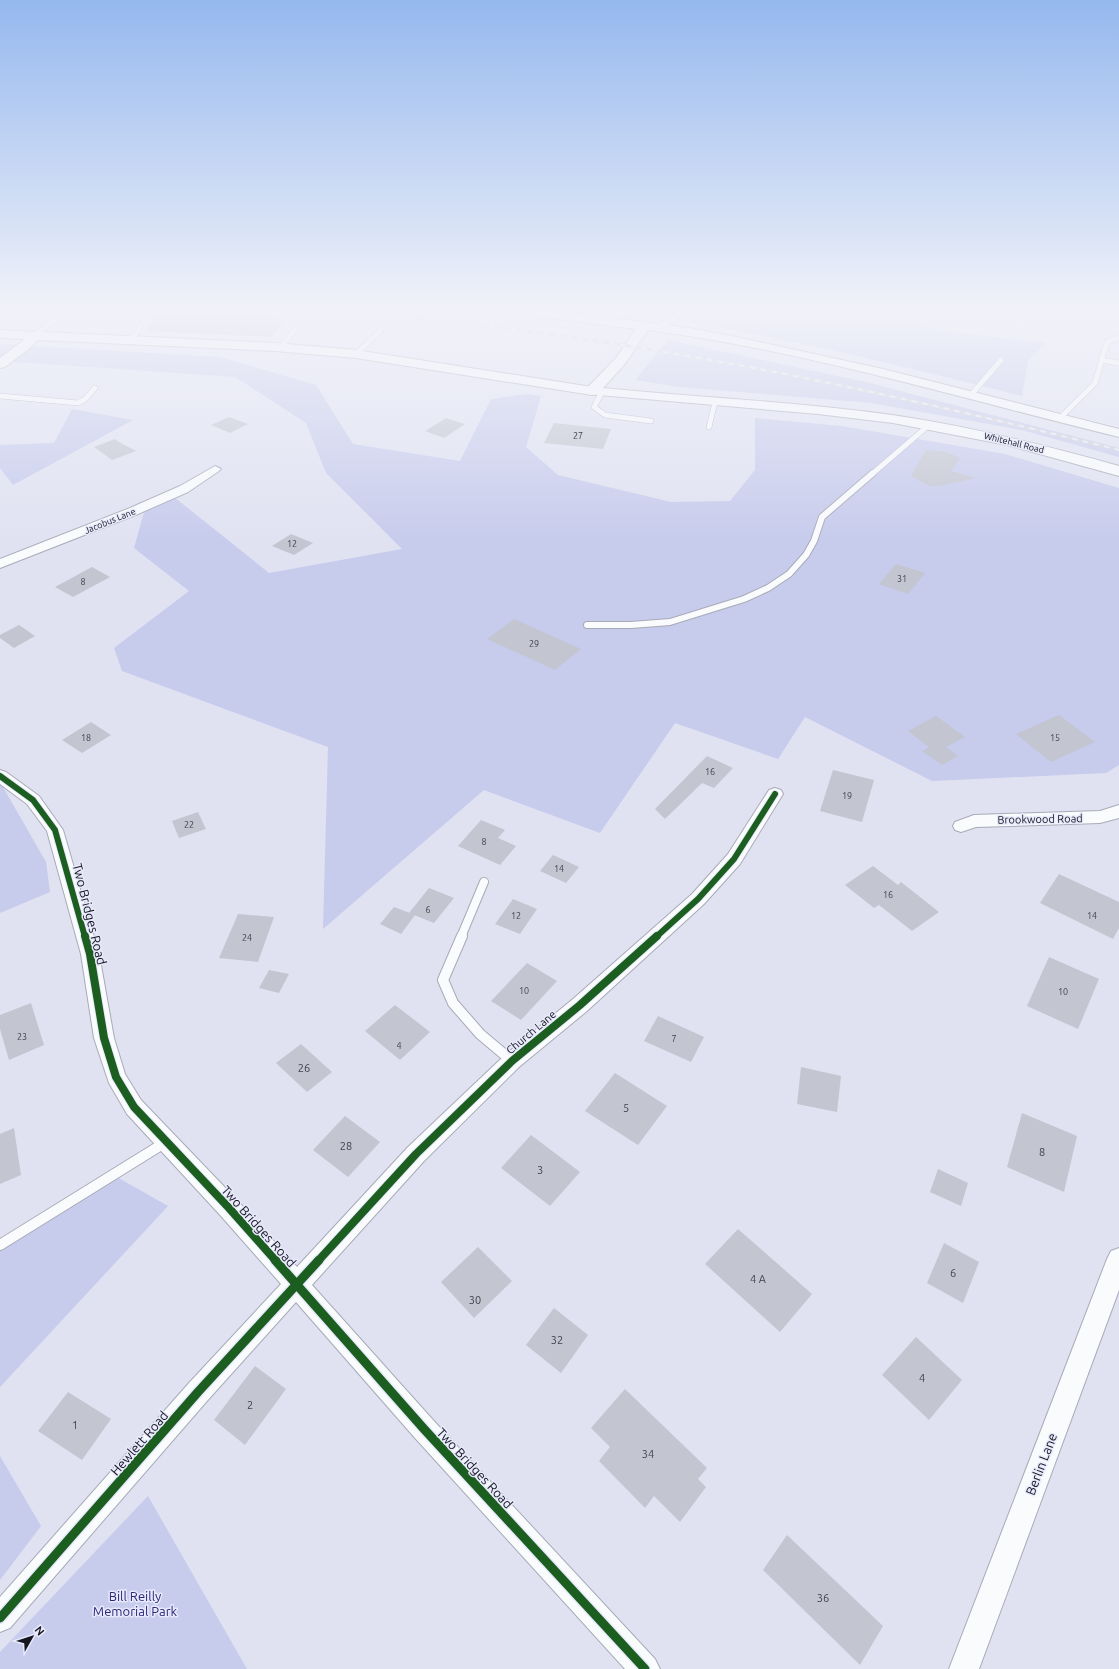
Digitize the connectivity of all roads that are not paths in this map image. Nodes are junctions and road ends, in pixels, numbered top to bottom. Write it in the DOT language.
graph roads {
  1 [pos="95,388"];
  2 [pos="571,388"];
  3 [pos="600,388"];
  4 [pos="941,388"];
  5 [pos="977,388"];
  6 [pos="1089,388"];
  7 [pos="597,392"];
  8 [pos="971,395"];
  9 [pos="0,396"];
  10 [pos="715,402"];
  11 [pos="1060,418"];
  12 [pos="651,420"];
  13 [pos="929,425"];
  14 [pos="710,427"];
  15 [pos="1119,433"];
  16 [pos="215,469"];
  17 [pos="1119,471"];
  18 [pos="0,564"];
  19 [pos="587,625"];
  20 [pos="0,776"];
  21 [pos="775,794"];
  22 [pos="1117,814"];
  23 [pos="961,826"];
  24 [pos="484,882"];
  25 [pos="512,1061"];
  26 [pos="167,1141"];
  27 [pos="0,1245"];
  28 [pos="1119,1258"];
  29 [pos="296,1284"];
  30 [pos="0,1618"];
  31 [pos="645,1669"];
  32 [pos="964,1669"];
  1 -- 9 [label="lane"];
  2 -- 7 [label="main road, Whitehall Road"];
  3 -- 7 [label="main road"];
  4 -- 8 [label="main road"];
  5 -- 8 [label="lane"];
  6 -- 11 [label="lane"];
  7 -- 10 [label="main road, Whitehall Road"];
  7 -- 12 [label="lane"];
  8 -- 11 [label="main road"];
  10 -- 13 [label="main road, Whitehall Road"];
  10 -- 14 [label="lane"];
  11 -- 15 [label="main road"];
  13 -- 17 [label="main road, Whitehall Road"];
  13 -- 19 [label="lane"];
  16 -- 18 [label="street, Jacobus Lane"];
  20 -- 26 [label="street, Two Bridges Road"];
  21 -- 25 [label="street, Church Lane"];
  22 -- 23 [label="street, Brookwood Road"];
  24 -- 25 [label="lane"];
  25 -- 29 [label="street, Church Lane"];
  26 -- 27 [label="lane"];
  26 -- 29 [label="street, Two Bridges Road"];
  28 -- 32 [label="street, Berlin Lane"];
  29 -- 30 [label="street, Hewlett Road"];
  29 -- 31 [label="street, Two Bridges Road"];
}
